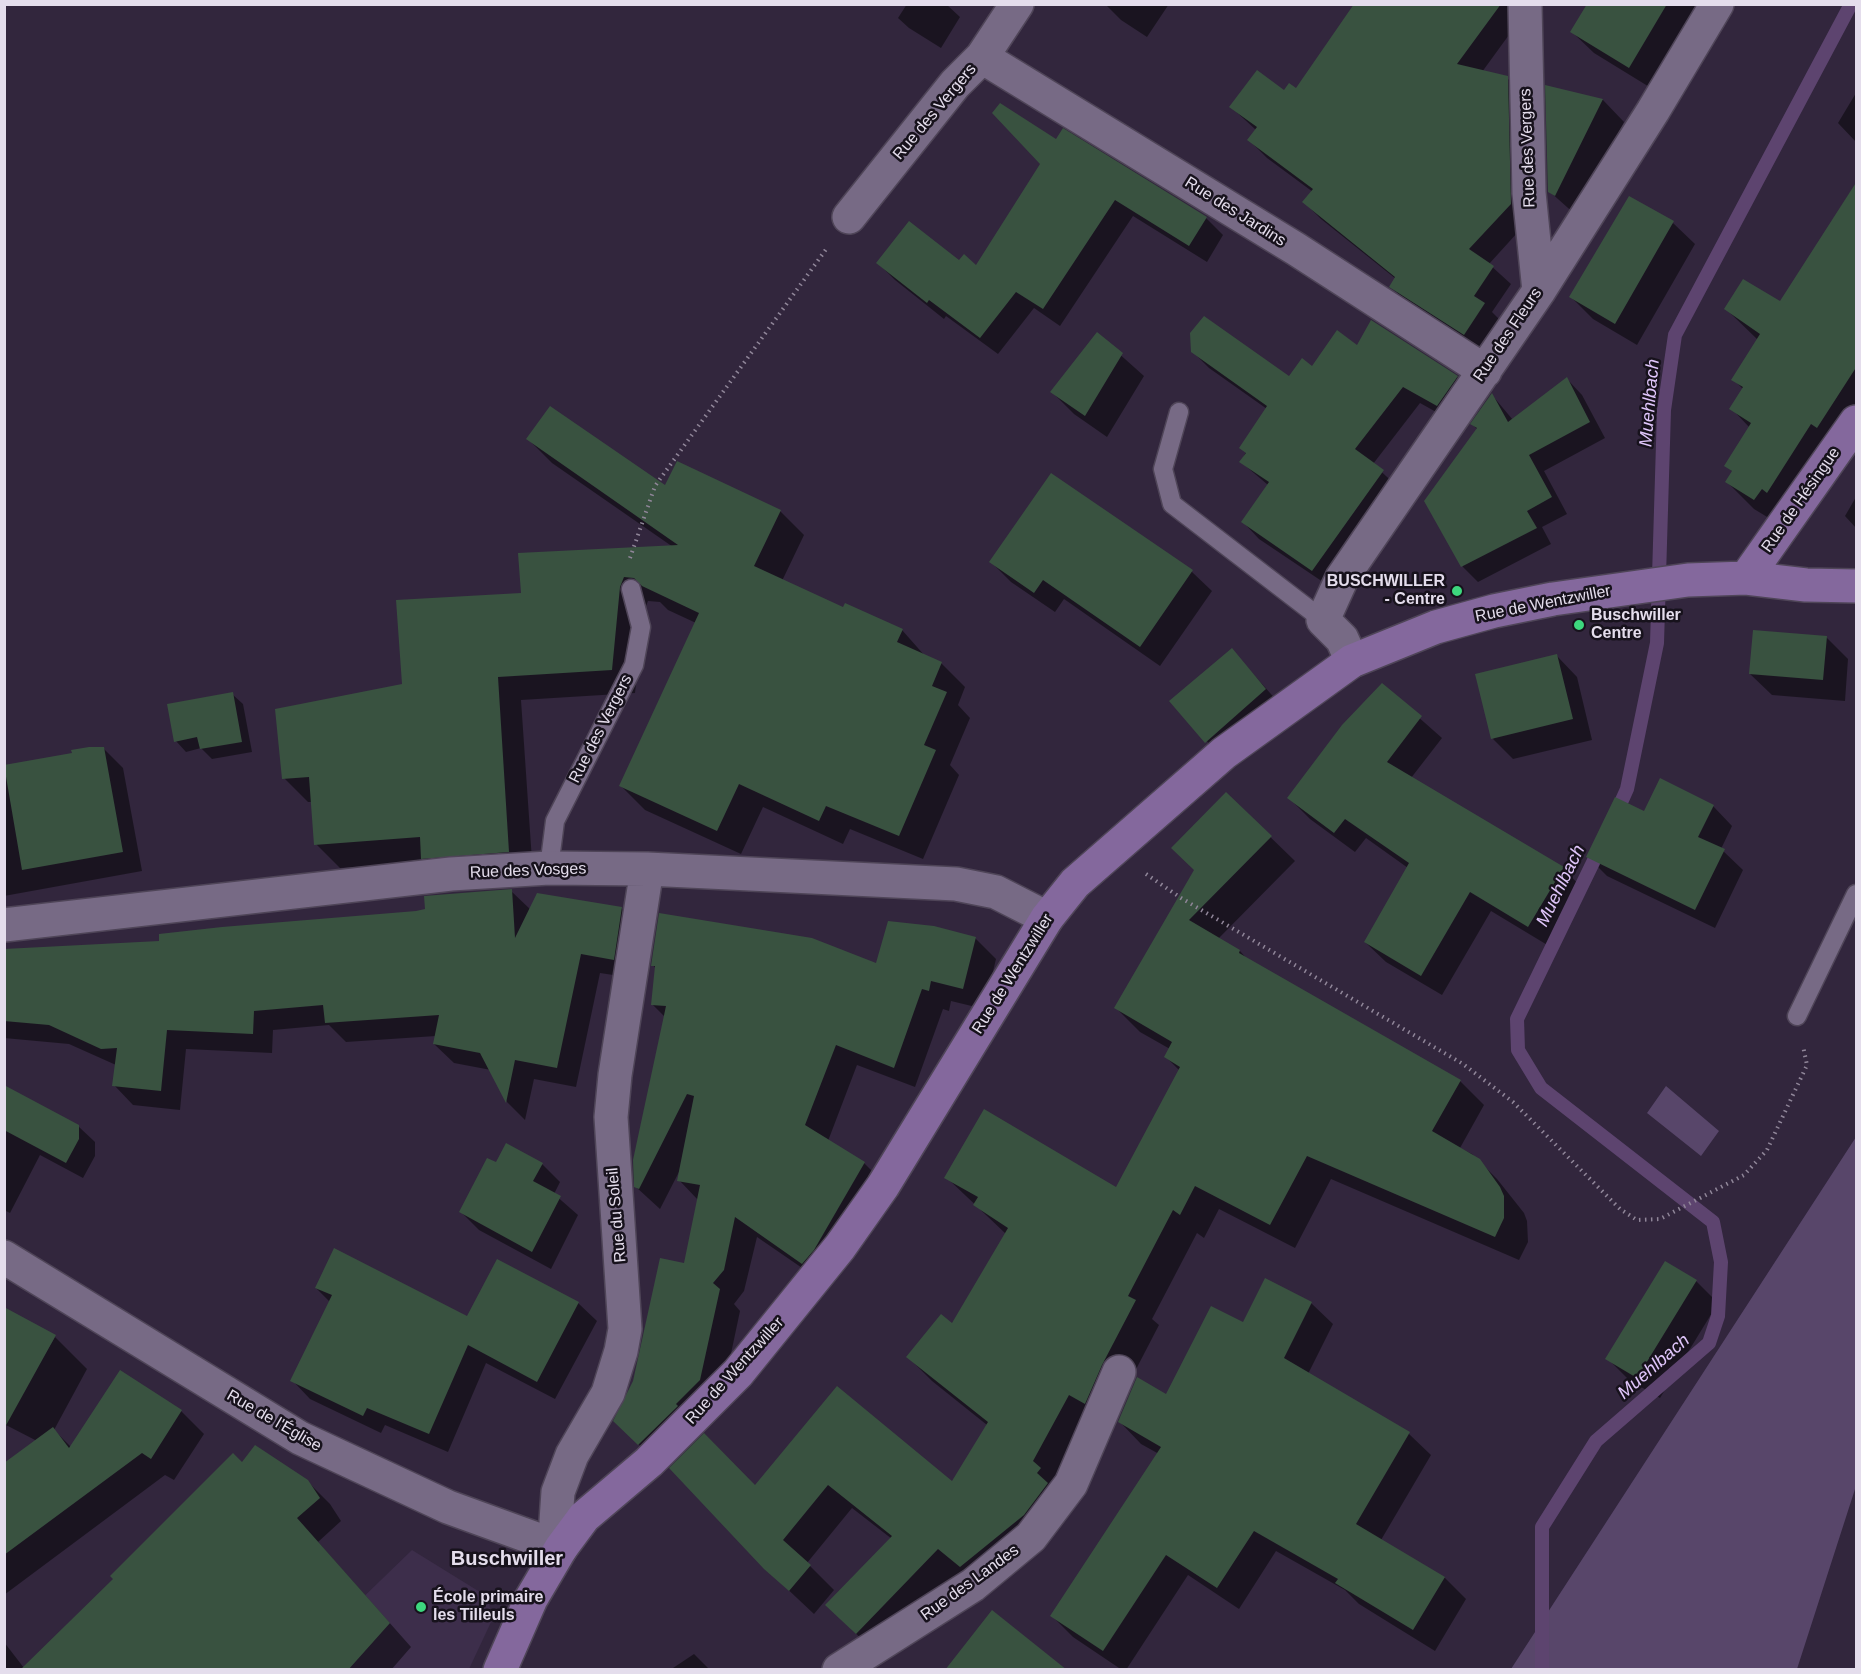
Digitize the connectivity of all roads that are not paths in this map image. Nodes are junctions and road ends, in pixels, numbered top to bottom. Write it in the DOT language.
graph roads {
  1 [pos="1017,4"];
  2 [pos="1525,4"];
  3 [pos="1717,4"];
  4 [pos="982,57"];
  5 [pos="849,217"];
  6 [pos="1539,291"];
  7 [pos="1485,371"];
  8 [pos="1179,412"];
  9 [pos="1857,422"];
  10 [pos="1746,578"];
  11 [pos="1857,586"];
  12 [pos="631,589"];
  13 [pos="1323,620"];
  14 [pos="1352,661"];
  15 [pos="549,868"];
  16 [pos="647,869"];
  17 [pos="1857,894"];
  18 [pos="1047,918"];
  19 [pos="4,926"];
  20 [pos="1797,1016"];
  21 [pos="4,1257"];
  22 [pos="1119,1372"];
  23 [pos="561,1548"];
  24 [pos="500,1670"];
  25 [pos="839,1670"];
  1 -- 4 [label="street, Rue des Vergers"];
  2 -- 6 [label="street, Rue des Vergers"];
  3 -- 6 [label="street, Rue des Fleurs"];
  4 -- 5 [label="street, Rue des Vergers"];
  4 -- 7 [label="street, Rue des Jardins"];
  6 -- 7 [label="street, Rue des Fleurs"];
  7 -- 13 [label="street, Rue des Fleurs"];
  8 -- 13 [label="lane"];
  9 -- 10 [label="street, Rue de Hésingue"];
  10 -- 11 [label="street, Rue de Wentzwiller"];
  10 -- 14 [label="street, Rue de Wentzwiller"];
  12 -- 15 [label="lane, Rue des Vergers"];
  13 -- 14 [label="street"];
  14 -- 18 [label="street, Rue de Wentzwiller"];
  15 -- 16 [label="street, Rue des Vosges"];
  15 -- 19 [label="street, Rue des Vosges"];
  16 -- 18 [label="street, Rue des Vosges"];
  16 -- 23 [label="street, Rue du Soleil"];
  17 -- 20 [label="lane"];
  18 -- 23 [label="street, Rue de Wentzwiller"];
  21 -- 23 [label="street, Rue de l'Église"];
  22 -- 25 [label="street, Rue des Landes"];
  23 -- 24 [label="street, Rue de Wentzwiller"];
}
